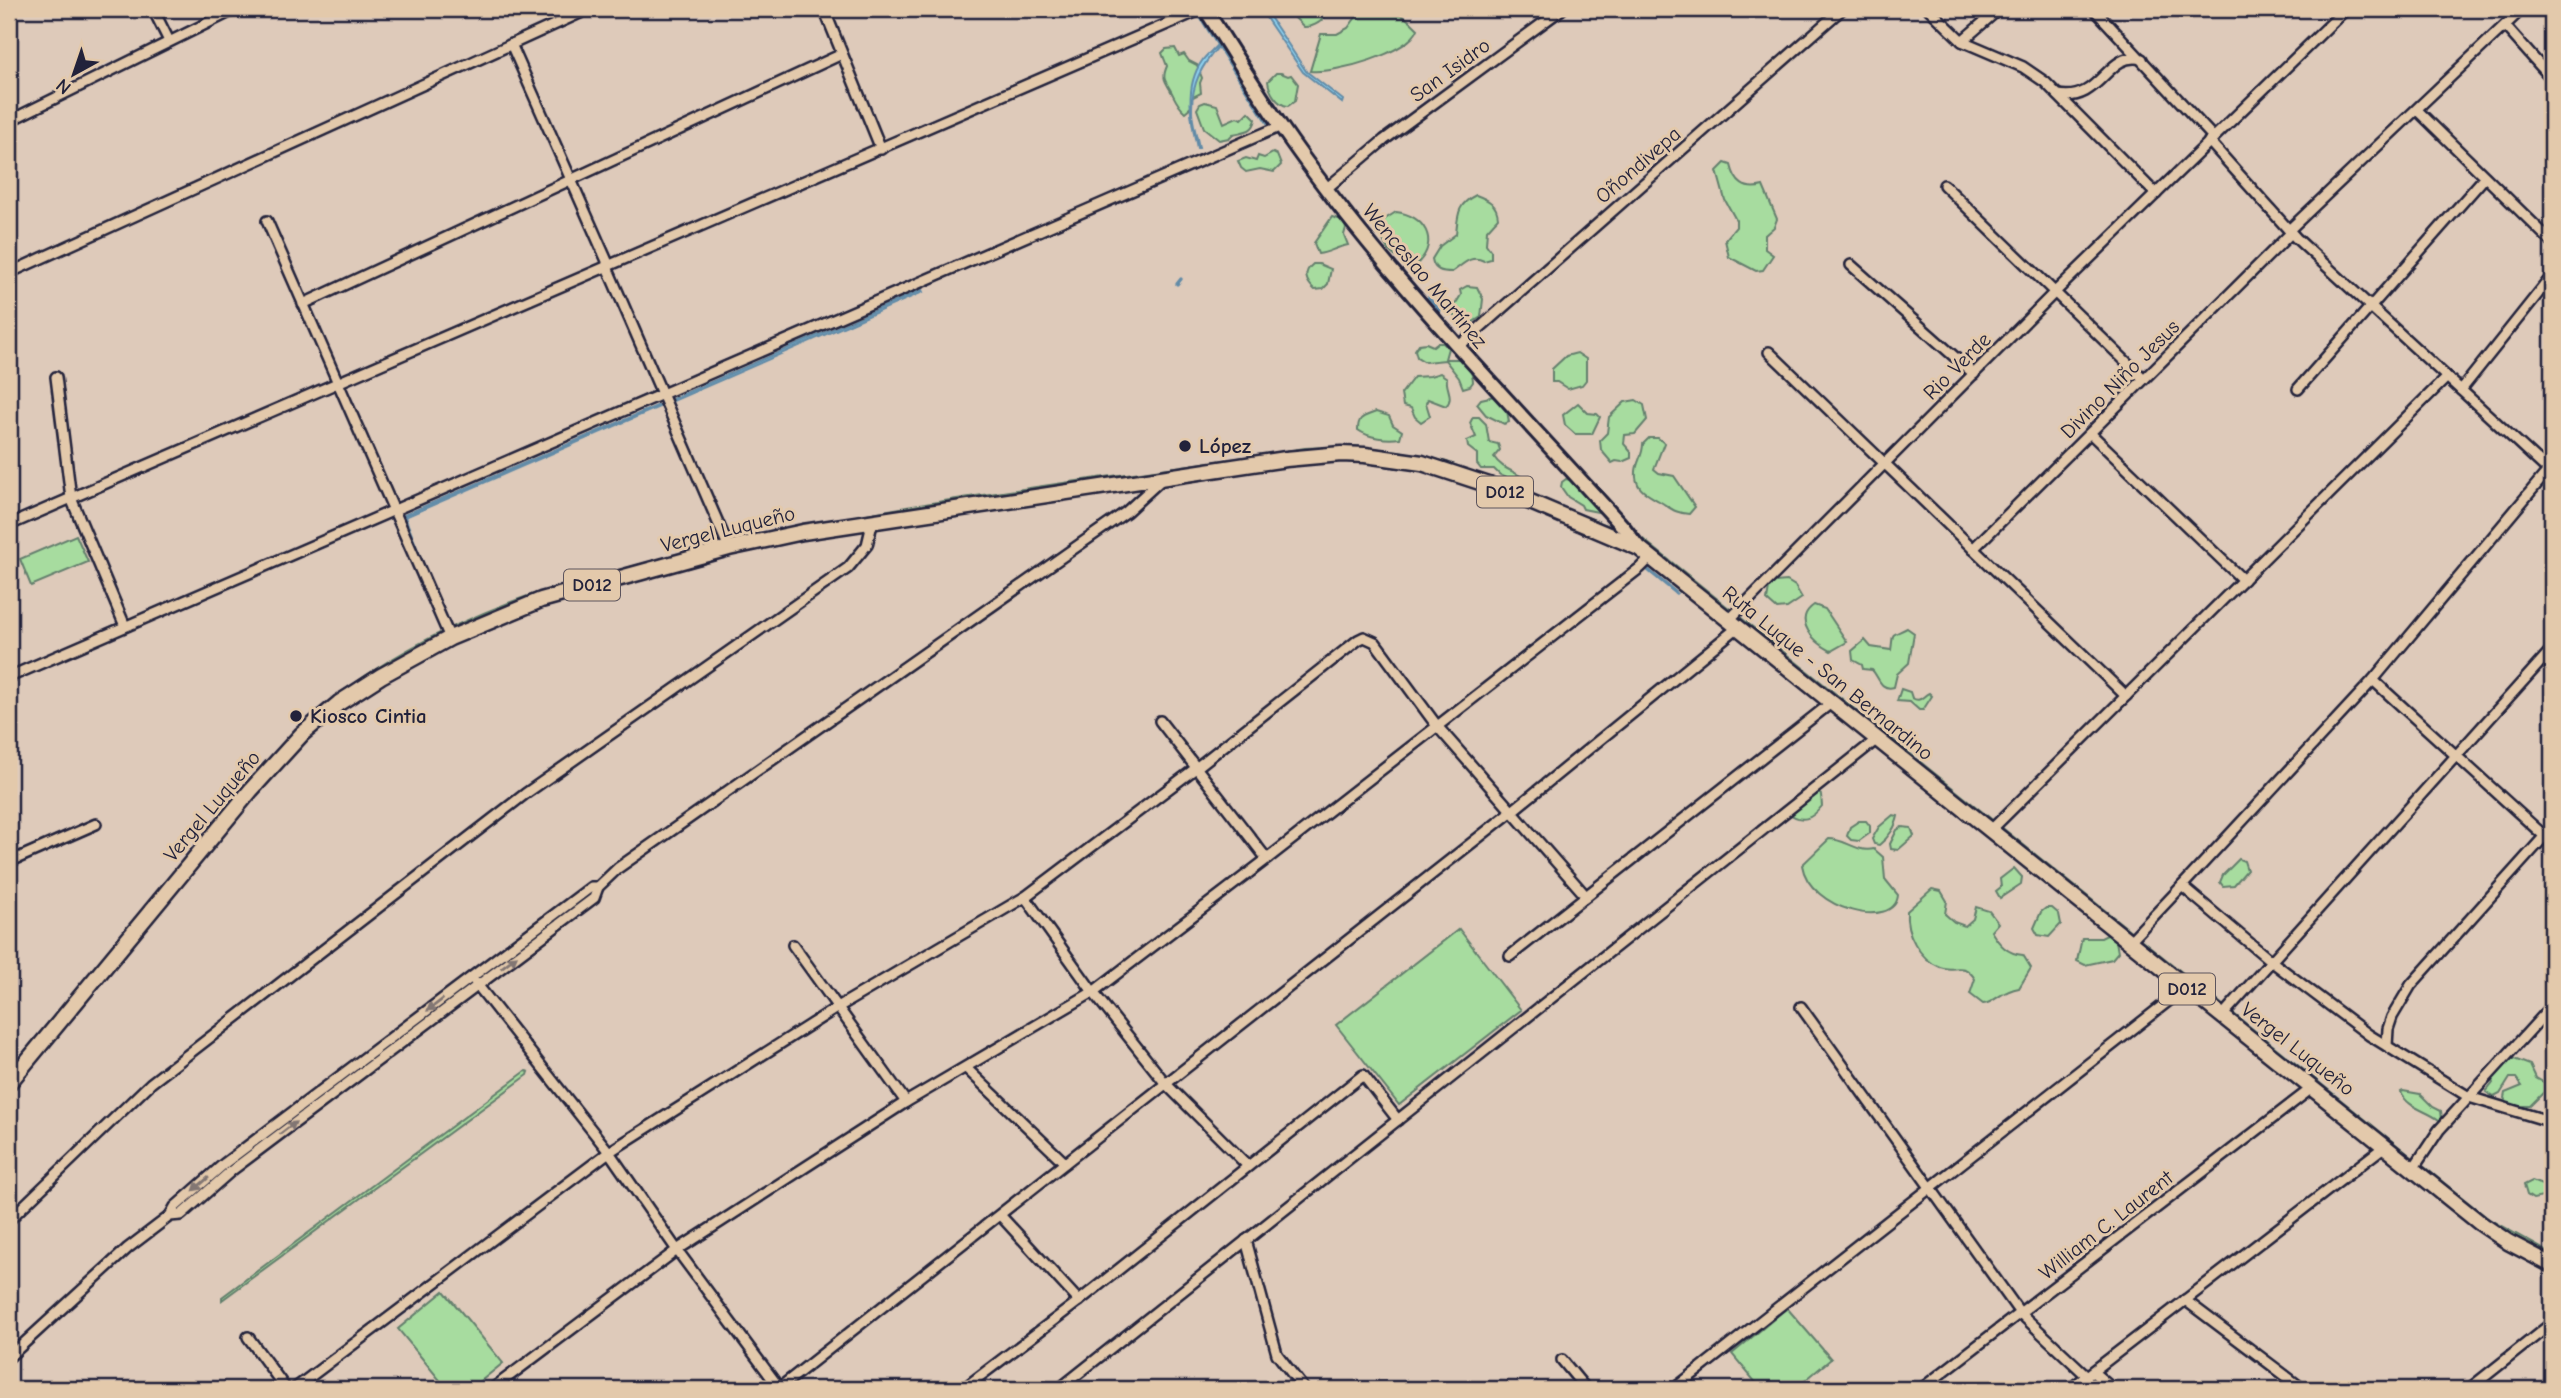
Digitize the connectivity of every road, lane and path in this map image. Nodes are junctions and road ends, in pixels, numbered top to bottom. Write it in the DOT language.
graph roads {
  1 [pos="153,9"];
  2 [pos="236,9"];
  3 [pos="589,9"];
  4 [pos="824,9"];
  5 [pos="1204,9"];
  6 [pos="1562,9"];
  7 [pos="1842,9"];
  8 [pos="1929,9"];
  9 [pos="1999,9"];
  10 [pos="2094,9"];
  11 [pos="2346,9"];
  12 [pos="2522,9"];
  13 [pos="2505,26"];
  14 [pos="169,41"];
  15 [pos="1962,41"];
  16 [pos="511,44"];
  17 [pos="842,54"];
  18 [pos="2143,60"];
  19 [pos="2552,79"];
  20 [pos="2058,95"];
  21 [pos="2417,110"];
  22 [pos="9,121"];
  23 [pos="1281,127"];
  24 [pos="2211,139"];
  25 [pos="881,149"];
  26 [pos="2485,177"];
  27 [pos="571,178"];
  28 [pos="1944,185"];
  29 [pos="1327,188"];
  30 [pos="2155,194"];
  31 [pos="267,221"];
  32 [pos="2290,232"];
  33 [pos="2552,242"];
  34 [pos="1851,265"];
  35 [pos="607,267"];
  36 [pos="9,273"];
  37 [pos="2552,276"];
  38 [pos="2055,292"];
  39 [pos="303,304"];
  40 [pos="2372,308"];
  41 [pos="1458,347"];
  42 [pos="1769,352"];
  43 [pos="1974,374"];
  44 [pos="56,377"];
  45 [pos="2447,377"];
  46 [pos="2144,379"];
  47 [pos="338,383"];
  48 [pos="2298,389"];
  49 [pos="2461,390"];
  50 [pos="662,393"];
  51 [pos="2090,433"];
  52 [pos="1885,464"];
  53 [pos="2551,470"];
  54 [pos="1163,478"];
  55 [pos="71,498"];
  56 [pos="393,509"];
  57 [pos="873,520"];
  58 [pos="9,525"];
  59 [pos="729,548"];
  60 [pos="1973,549"];
  61 [pos="1645,553"];
  62 [pos="2243,580"];
  63 [pos="1732,625"];
  64 [pos="125,626"];
  65 [pos="450,638"];
  66 [pos="2552,649"];
  67 [pos="9,677"];
  68 [pos="2374,680"];
  69 [pos="2126,696"];
  70 [pos="1831,703"];
  71 [pos="1160,721"];
  72 [pos="1437,726"];
  73 [pos="1876,740"];
  74 [pos="2456,755"];
  75 [pos="1196,768"];
  76 [pos="1511,812"];
  77 [pos="96,824"];
  78 [pos="2552,828"];
  79 [pos="1991,830"];
  80 [pos="2549,839"];
  81 [pos="1267,859"];
  82 [pos="9,862"];
  83 [pos="2182,886"];
  84 [pos="1586,896"];
  85 [pos="1025,897"];
  86 [pos="2129,942"];
  87 [pos="793,945"];
  88 [pos="1510,956"];
  89 [pos="2271,961"];
  90 [pos="474,981"];
  91 [pos="2185,988"];
  92 [pos="1093,992"];
  93 [pos="2552,1006"];
  94 [pos="838,1007"];
  95 [pos="1801,1007"];
  96 [pos="2222,1016"];
  97 [pos="2387,1046"];
  98 [pos="966,1068"];
  99 [pos="9,1083"];
  100 [pos="1166,1084"];
  101 [pos="2312,1087"];
  102 [pos="2469,1097"];
  103 [pos="906,1102"];
  104 [pos="1398,1120"];
  105 [pos="2552,1122"];
  106 [pos="2385,1146"];
  107 [pos="609,1152"];
  108 [pos="1065,1163"];
  109 [pos="1248,1166"];
  110 [pos="2413,1169"];
  111 [pos="1930,1188"];
  112 [pos="1000,1214"];
  113 [pos="9,1220"];
  114 [pos="1246,1240"];
  115 [pos="677,1250"];
  116 [pos="2552,1265"];
  117 [pos="2185,1300"];
  118 [pos="1079,1301"];
  119 [pos="2020,1313"];
  120 [pos="2552,1323"];
  121 [pos="248,1337"];
  122 [pos="9,1357"];
  123 [pos="1562,1360"];
  124 [pos="2090,1374"];
  125 [pos="286,1389"];
  126 [pos="294,1389"];
  127 [pos="492,1389"];
  128 [pos="779,1389"];
  129 [pos="963,1389"];
  130 [pos="1059,1389"];
  131 [pos="1304,1389"];
  132 [pos="1586,1389"];
  133 [pos="1674,1389"];
  134 [pos="1922,1389"];
  135 [pos="2070,1389"];
  136 [pos="2113,1389"];
  137 [pos="2303,1389"];
  138 [pos="2469,1389"];
  1 -- 14 [label="street"];
  2 -- 14 [label="street"];
  3 -- 16 [label="street"];
  4 -- 17 [label="street"];
  5 -- 23 [label="main road, Wenceslao Martínez"];
  5 -- 25 [label="street"];
  6 -- 29 [label="street, San Isidro"];
  7 -- 41 [label="street, Oñondivepa"];
  8 -- 15 [label="street"];
  9 -- 15 [label="street"];
  10 -- 18 [label="street"];
  11 -- 24 [label="street, Rio Verde"];
  12 -- 13 [label="street, Divino Niño Jesus"];
  13 -- 19 [label="street"];
  13 -- 21 [label="street, Divino Niño Jesus"];
  14 -- 22 [label="street"];
  15 -- 20 [label="street"];
  16 -- 27 [label="street"];
  16 -- 36 [label="street"];
  17 -- 25 [label="street"];
  17 -- 27 [label="street"];
  18 -- 20 [label="street"];
  18 -- 24 [label="street"];
  20 -- 30 [label="street"];
  21 -- 26 [label="street"];
  21 -- 32 [label="street, Divino Niño Jesus"];
  23 -- 29 [label="main road, Wenceslao Martínez"];
  23 -- 50 [label="street"];
  24 -- 30 [label="street, Rio Verde"];
  24 -- 32 [label="street"];
  25 -- 35 [label="street"];
  26 -- 33 [label="street"];
  26 -- 40 [label="street"];
  27 -- 35 [label="street"];
  27 -- 39 [label="street"];
  28 -- 38 [label="street"];
  29 -- 41 [label="main road, Wenceslao Martínez"];
  30 -- 38 [label="street, Rio Verde"];
  31 -- 39 [label="street"];
  32 -- 40 [label="street"];
  32 -- 46 [label="street, Divino Niño Jesus"];
  34 -- 43 [label="street"];
  35 -- 47 [label="street"];
  35 -- 50 [label="street"];
  37 -- 49 [label="street"];
  38 -- 43 [label="street, Rio Verde"];
  38 -- 46 [label="street"];
  39 -- 47 [label="street"];
  40 -- 45 [label="street"];
  40 -- 48 [label="street"];
  41 -- 61 [label="main road, Wenceslao Martínez"];
  42 -- 52 [label="street"];
  43 -- 52 [label="street, Rio Verde"];
  44 -- 55 [label="street"];
  45 -- 49 [label="street"];
  45 -- 62 [label="street"];
  46 -- 51 [label="street, Divino Niño Jesus"];
  47 -- 55 [label="street"];
  47 -- 56 [label="street"];
  49 -- 53 [label="street"];
  50 -- 56 [label="street"];
  50 -- 59 [label="street"];
  51 -- 60 [label="street, Divino Niño Jesus"];
  51 -- 62 [label="street"];
  52 -- 60 [label="street"];
  52 -- 63 [label="street, Rio Verde"];
  53 -- 68 [label="street"];
  54 -- 57 [label="main road, Vergel Luqueño / D012"];
  54 -- 61 [label="main road, Vergel Luqueño / D012"];
  54 -- 90 [label="street"];
  55 -- 58 [label="street"];
  55 -- 64 [label="street"];
  56 -- 64 [label="street"];
  56 -- 65 [label="street"];
  57 -- 59 [label="main road, Vergel Luqueño / D012"];
  57 -- 113 [label="street"];
  59 -- 65 [label="main road, Vergel Luqueño / D012"];
  60 -- 69 [label="street"];
  61 -- 63 [label="main road, Ruta Luque - San Bernardino / D012"];
  61 -- 72 [label="street"];
  62 -- 69 [label="street"];
  63 -- 70 [label="main road, Ruta Luque - San Bernardino / D012"];
  63 -- 76 [label="street, Rio Verde"];
  64 -- 67 [label="street"];
  65 -- 99 [label="main road, Vergel Luqueño / D012"];
  66 -- 74 [label="street"];
  68 -- 74 [label="street"];
  68 -- 83 [label="street"];
  69 -- 79 [label="street"];
  70 -- 73 [label="main road, Ruta Luque - San Bernardino / D012"];
  70 -- 84 [label="street"];
  71 -- 75 [label="street"];
  72 -- 75 [label="street"];
  72 -- 76 [label="street"];
  72 -- 81 [label="street"];
  73 -- 79 [label="main road, Ruta Luque - San Bernardino / D012"];
  73 -- 104 [label="street"];
  74 -- 80 [label="street"];
  74 -- 89 [label="street"];
  75 -- 81 [label="street"];
  75 -- 85 [label="street"];
  76 -- 84 [label="street"];
  76 -- 100 [label="street, Rio Verde"];
  77 -- 82 [label="street"];
  78 -- 80 [label="street"];
  79 -- 86 [label="main road, Vergel Luqueño / D012"];
  80 -- 97 [label="street"];
  81 -- 92 [label="street"];
  83 -- 86 [label="street"];
  83 -- 89 [label="street"];
  84 -- 88 [label="street"];
  85 -- 92 [label="street"];
  85 -- 94 [label="street"];
  86 -- 91 [label="main road, Vergel Luqueño / D012"];
  87 -- 94 [label="street"];
  89 -- 96 [label="street"];
  89 -- 97 [label="street"];
  90 -- 107 [label="street"];
  90 -- 122 [label="street"];
  91 -- 96 [label="main road, Vergel Luqueño / D012"];
  91 -- 111 [label="street"];
  92 -- 98 [label="street"];
  92 -- 100 [label="street"];
  93 -- 102 [label="street"];
  94 -- 103 [label="street"];
  94 -- 107 [label="street"];
  95 -- 111 [label="street"];
  96 -- 101 [label="main road, Vergel Luqueño / D012"];
  97 -- 102 [label="street"];
  98 -- 103 [label="street"];
  98 -- 108 [label="street"];
  100 -- 108 [label="street, Rio Verde"];
  100 -- 109 [label="street"];
  101 -- 106 [label="main road, Vergel Luqueño / D012"];
  101 -- 119 [label="street, William C. Laurent"];
  102 -- 105 [label="street"];
  102 -- 110 [label="street"];
  103 -- 115 [label="street"];
  104 -- 109 [label="street"];
  104 -- 114 [label="street"];
  106 -- 110 [label="main road, Vergel Luqueño / D012"];
  106 -- 117 [label="street"];
  107 -- 115 [label="street"];
  107 -- 126 [label="street"];
  108 -- 112 [label="street, Rio Verde"];
  109 -- 118 [label="street"];
  110 -- 116 [label="main road, Vergel Luqueño / D012"];
  111 -- 119 [label="street"];
  111 -- 133 [label="street"];
  112 -- 118 [label="street"];
  112 -- 128 [label="street, Rio Verde"];
  114 -- 130 [label="street"];
  114 -- 131 [label="street"];
  115 -- 127 [label="street"];
  115 -- 128 [label="street"];
  117 -- 124 [label="street"];
  117 -- 137 [label="street"];
  118 -- 129 [label="street"];
  119 -- 124 [label="street"];
  119 -- 134 [label="street, William C. Laurent"];
  120 -- 138 [label="street"];
  121 -- 125 [label="street"];
  123 -- 132 [label="street"];
  124 -- 135 [label="street"];
  124 -- 136 [label="street"];
}
